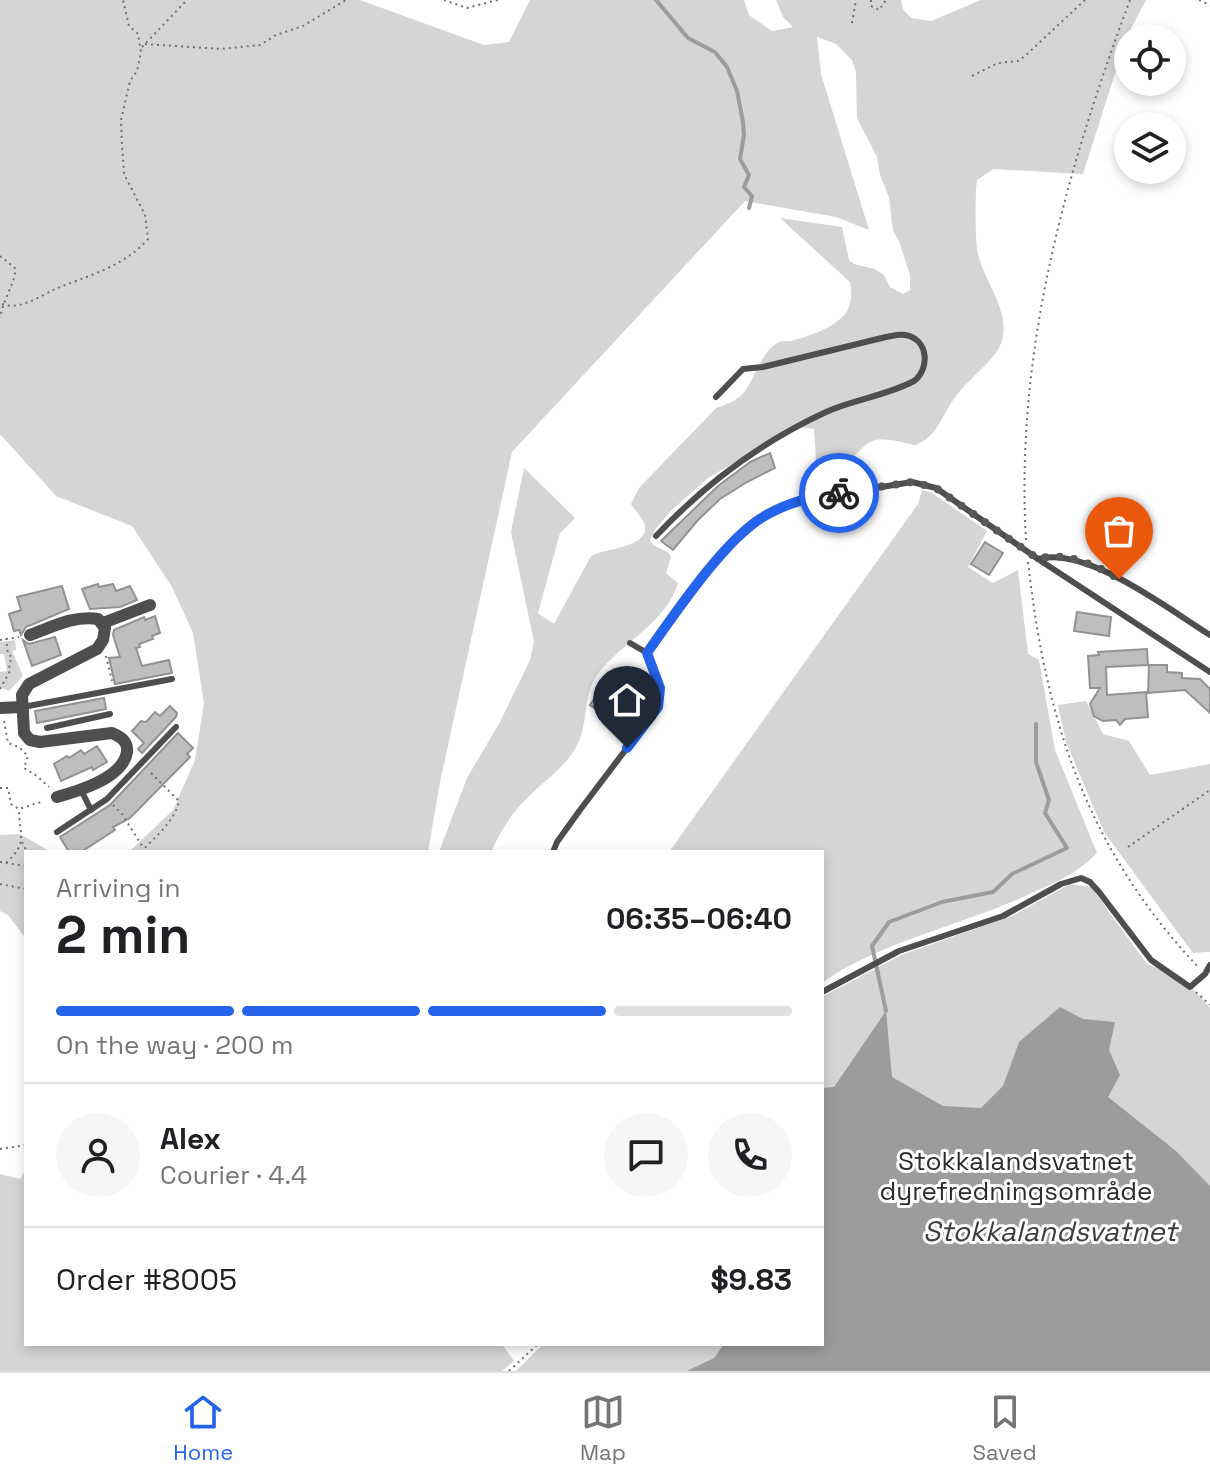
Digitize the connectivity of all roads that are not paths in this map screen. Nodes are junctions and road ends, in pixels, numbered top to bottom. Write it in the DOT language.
graph roads {
  1 [pos="716,397"];
  2 [pos="656,536"];
  3 [pos="1038,559"];
  4 [pos="150,605"];
  5 [pos="103,623"];
  6 [pos="30,635"];
  7 [pos="1210,635"];
  8 [pos="630,643"];
  9 [pos="647,653"];
  10 [pos="1210,672"];
  11 [pos="172,679"];
  12 [pos="23,707"];
  13 [pos="0,708"];
  14 [pos="110,714"];
  15 [pos="176,727"];
  16 [pos="47,728"];
  17 [pos="69,731"];
  18 [pos="81,790"];
  19 [pos="57,797"];
  20 [pos="91,810"];
  21 [pos="57,832"];
  22 [pos="554,850"];
  23 [pos="1210,965"];
  24 [pos="824,991"];
  1 -- 2 [label="lane"];
  3 -- 7 [label="lane"];
  3 -- 9 [label="lane"];
  3 -- 10 [label="lane"];
  4 -- 5 [label="street"];
  5 -- 6 [label="street"];
  5 -- 12 [label="street"];
  8 -- 9 [label="lane"];
  9 -- 22 [label="lane"];
  11 -- 12 [label="lane"];
  12 -- 13 [label="street"];
  12 -- 17 [label="street"];
  14 -- 17 [label="lane"];
  15 -- 20 [label="lane"];
  16 -- 17 [label="lane"];
  17 -- 18 [label="street"];
  18 -- 19 [label="street"];
  18 -- 20 [label="lane"];
  20 -- 21 [label="lane"];
  23 -- 24 [label="lane"];
}
